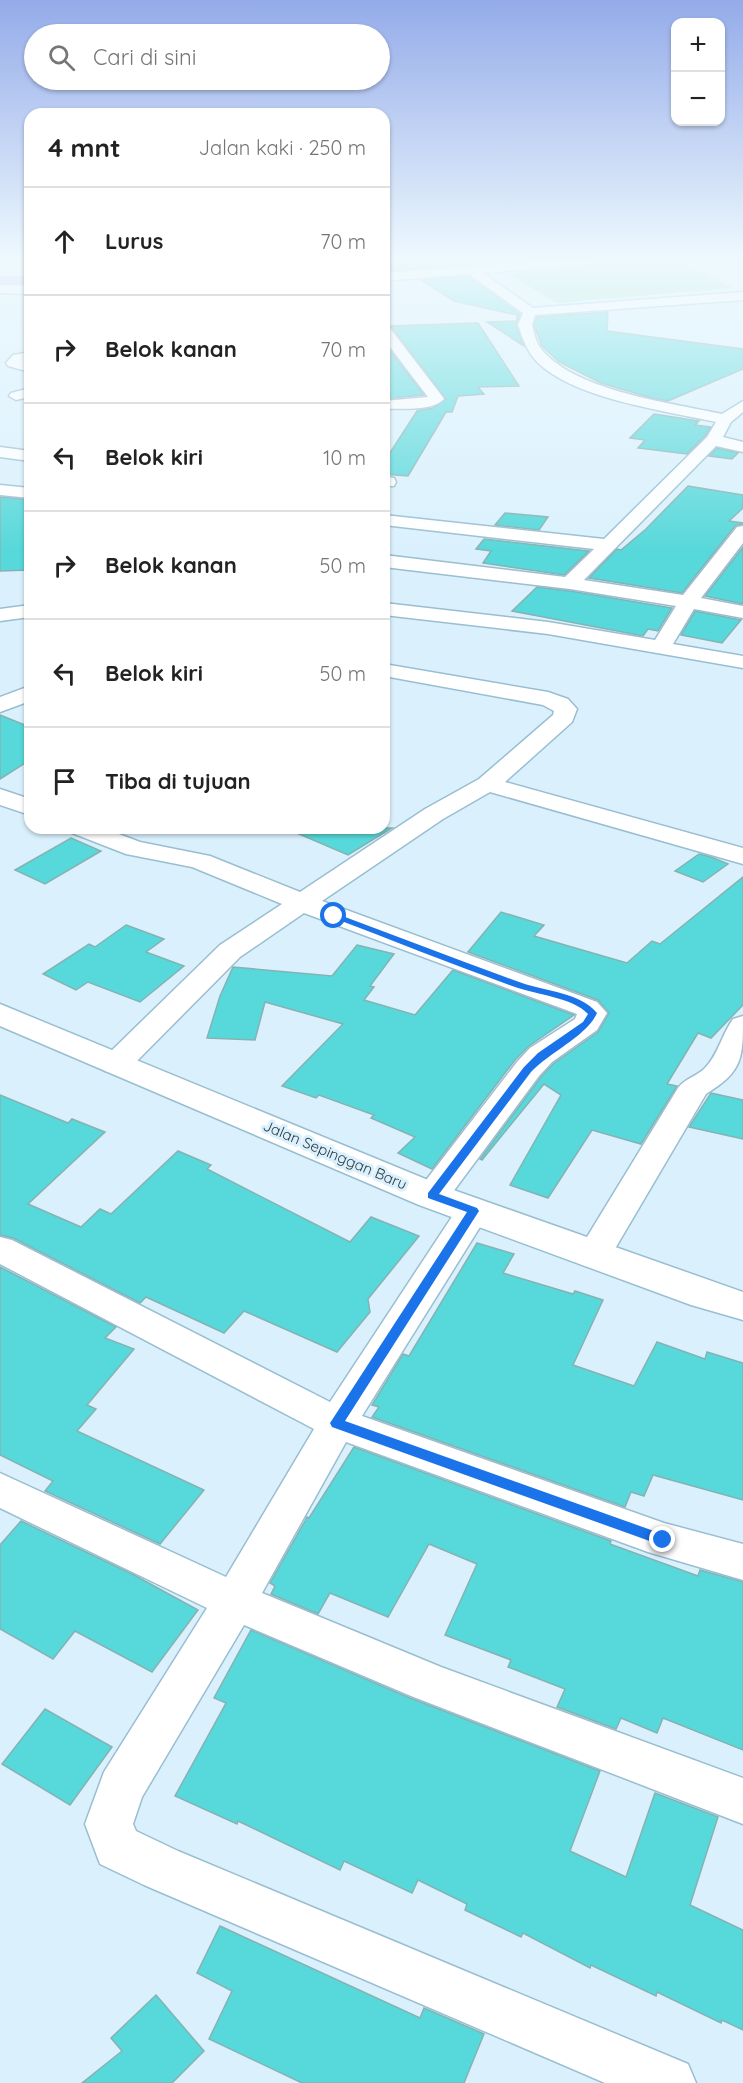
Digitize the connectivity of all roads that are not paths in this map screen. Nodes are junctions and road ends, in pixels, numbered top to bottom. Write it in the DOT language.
graph roads {
  1 [pos="23,357"];
  2 [pos="400,357"];
  3 [pos="541,357"];
  4 [pos="24,366"];
  5 [pos="390,405"];
  6 [pos="736,413"];
  7 [pos="714,439"];
  8 [pos="743,447"];
  9 [pos="0,452"];
  10 [pos="24,455"];
  11 [pos="0,490"];
  12 [pos="24,493"];
  13 [pos="24,494"];
  14 [pos="0,503"];
  15 [pos="390,521"];
  16 [pos="743,531"];
  17 [pos="608,545"];
  18 [pos="390,562"];
  19 [pos="570,584"];
  20 [pos="688,602"];
  21 [pos="390,610"];
  22 [pos="24,612"];
  23 [pos="743,612"];
  24 [pos="0,615"];
  25 [pos="661,647"];
  26 [pos="743,662"];
  27 [pos="390,671"];
  28 [pos="24,695"];
  29 [pos="0,705"];
  30 [pos="487,784"];
  31 [pos="0,796"];
  32 [pos="24,806"];
  33 [pos="96,834"];
  34 [pos="743,856"];
  35 [pos="303,904"];
  36 [pos="0,1014"];
  37 [pos="743,1025"];
  38 [pos="116,1064"];
  39 [pos="432,1196"];
  40 [pos="473,1211"];
  41 [pos="0,1249"];
  42 [pos="594,1256"];
  43 [pos="743,1306"];
  44 [pos="336,1423"];
  45 [pos="0,1489"];
  46 [pos="743,1562"];
  47 [pos="235,1601"];
  48 [pos="743,1801"];
  49 [pos="669,2083"];
  1 -- 4 [label="street"];
  2 -- 5 [label="street"];
  3 -- 6 [label="street"];
  6 -- 7 [label="street"];
  7 -- 8 [label="street"];
  7 -- 17 [label="street"];
  9 -- 10 [label="street"];
  11 -- 12 [label="street"];
  13 -- 14 [label="street"];
  15 -- 17 [label="street"];
  16 -- 20 [label="street"];
  17 -- 19 [label="street"];
  18 -- 19 [label="street"];
  19 -- 20 [label="street"];
  20 -- 23 [label="street"];
  20 -- 25 [label="street"];
  21 -- 25 [label="street"];
  22 -- 24 [label="street"];
  25 -- 26 [label="street"];
  27 -- 30 [label="street"];
  28 -- 29 [label="street"];
  30 -- 34 [label="street"];
  30 -- 35 [label="street"];
  31 -- 32 [label="street"];
  33 -- 35 [label="street"];
  35 -- 38 [label="street"];
  35 -- 39 [label="street"];
  36 -- 38 [label="street, Jalan Sepinggan Baru"];
  37 -- 42 [label="street"];
  38 -- 39 [label="street, Jalan Sepinggan Baru"];
  39 -- 40 [label="street, Jalan Sepinggan Baru"];
  40 -- 42 [label="street, Jalan Sepinggan Baru"];
  40 -- 44 [label="street"];
  41 -- 44 [label="street"];
  42 -- 43 [label="street, Jalan Sepinggan Baru"];
  44 -- 46 [label="street"];
  44 -- 47 [label="street"];
  45 -- 47 [label="street"];
  47 -- 48 [label="street"];
  47 -- 49 [label="street"];
}
